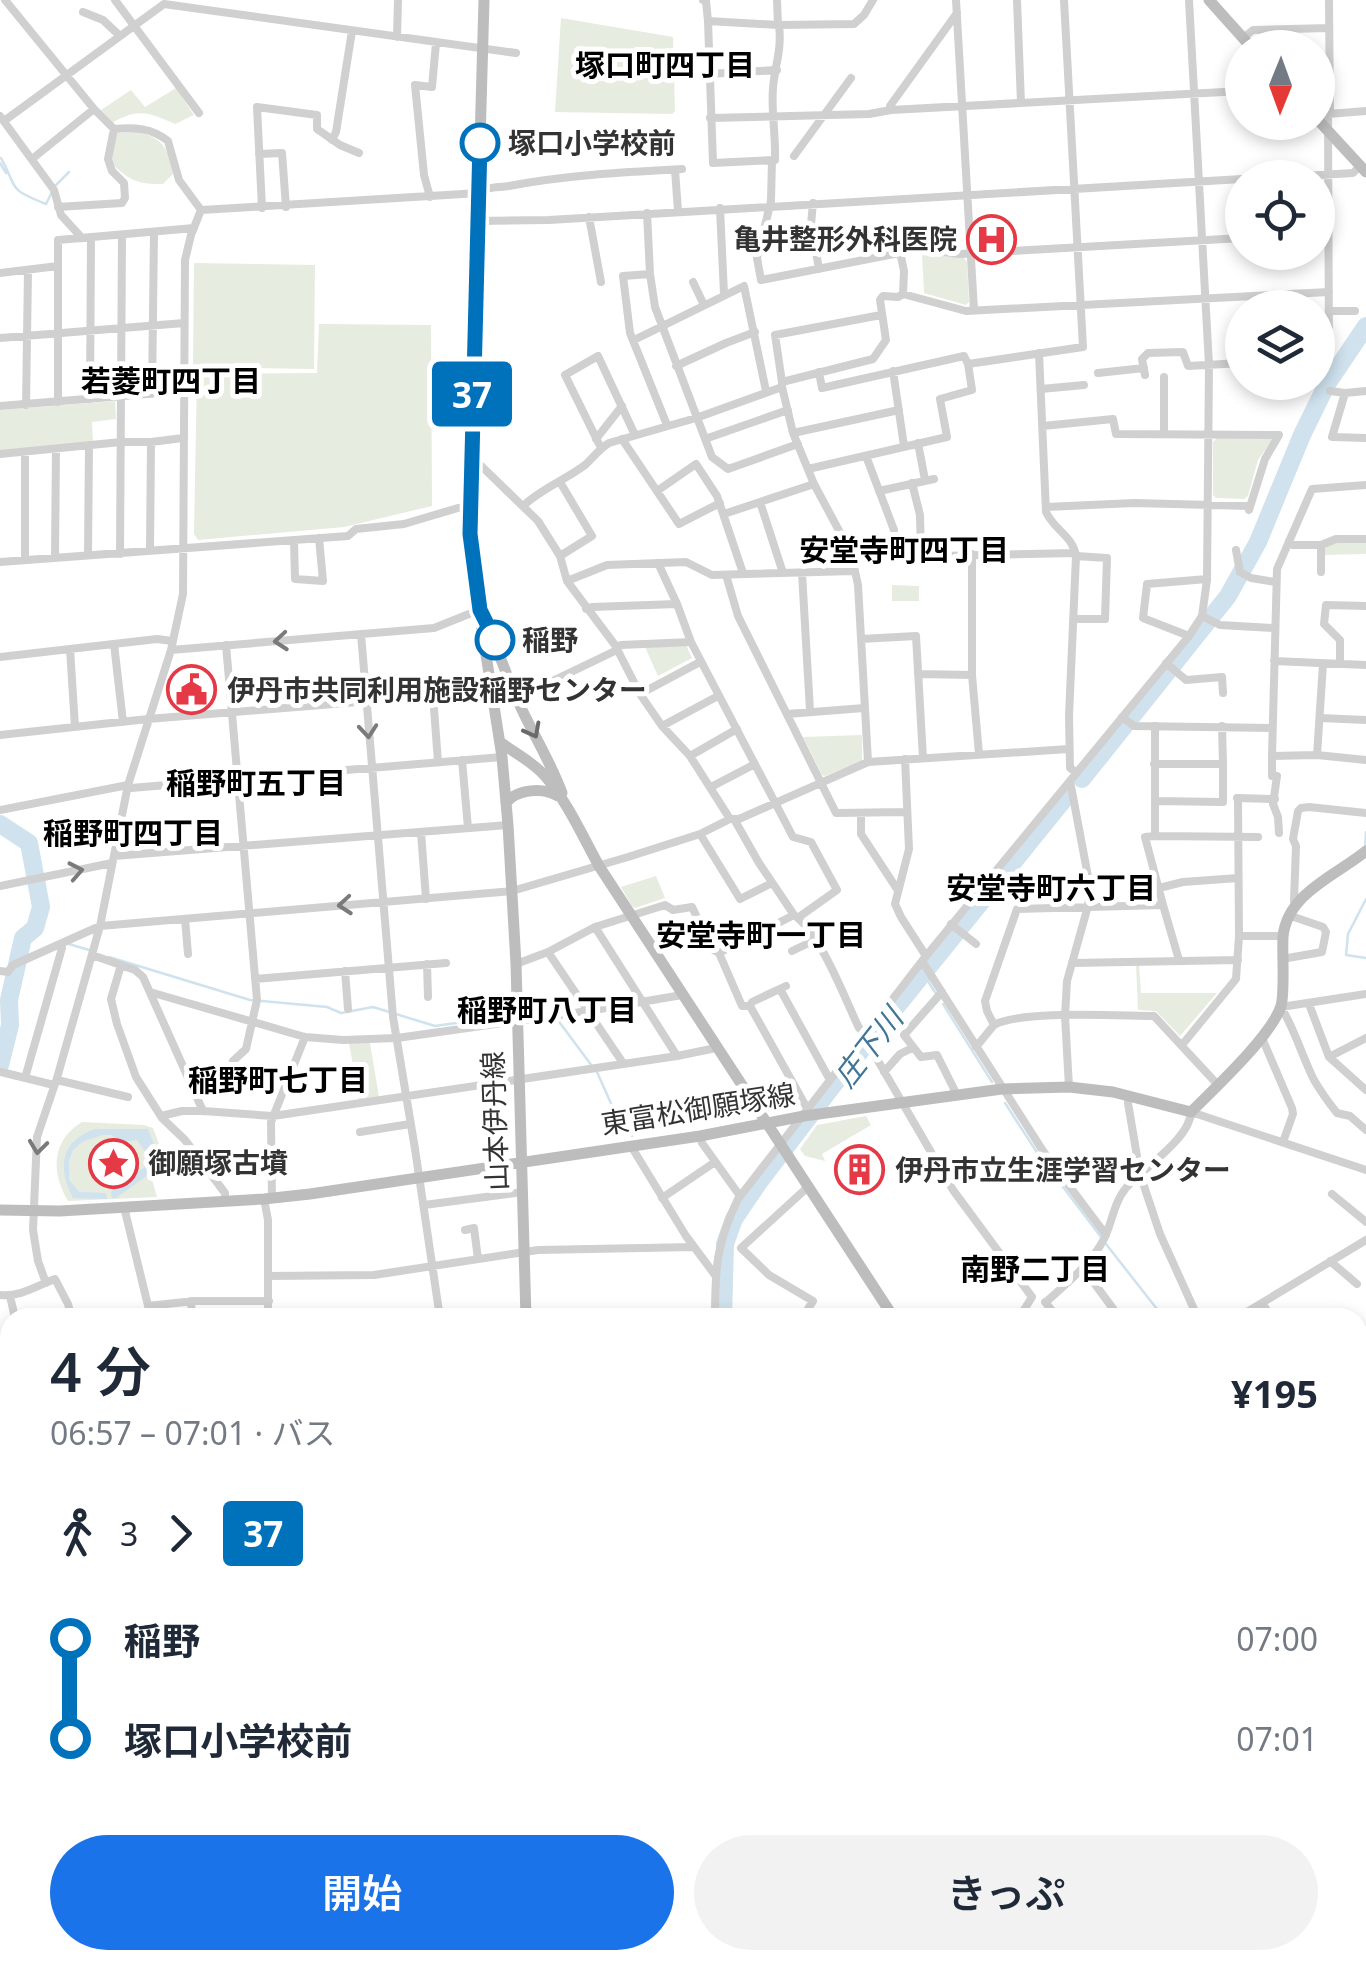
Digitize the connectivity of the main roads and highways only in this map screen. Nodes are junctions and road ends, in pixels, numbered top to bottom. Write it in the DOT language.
graph roads {
  1 [pos="484,0"];
  2 [pos="1209,0"];
  3 [pos="1241,30"];
  4 [pos="1335,132"];
  5 [pos="1363,169"];
  6 [pos="480,610"];
  7 [pos="500,742"];
  8 [pos="558,796"];
  9 [pos="506,803"];
  10 [pos="571,815"];
  11 [pos="1365,852"];
  12 [pos="770,1124"];
  13 [pos="522,1162"];
  14 [pos="0,1210"];
  15 [pos="526,1308"];
  16 [pos="888,1308"];
  1 -- 6 [label="main road"];
  2 -- 3 [label="main road"];
  4 -- 5 [label="main road"];
  6 -- 7 [label="main road, 山本伊丹線"];
  6 -- 10 [label="main road, one-way"];
  7 -- 8 [label="main road"];
  7 -- 9 [label="main road, 山本伊丹線"];
  8 -- 9 [label="main road"];
  8 -- 10 [label="main road"];
  9 -- 13 [label="main road, 山本伊丹線"];
  10 -- 12 [label="main road"];
  11 -- 12 [label="main road, 東富松御願塚線"];
  12 -- 13 [label="main road, 東富松御願塚線"];
  12 -- 16 [label="main road"];
  13 -- 14 [label="main road, 東富松御願塚線"];
  13 -- 15 [label="main road, 山本伊丹線"];
}
